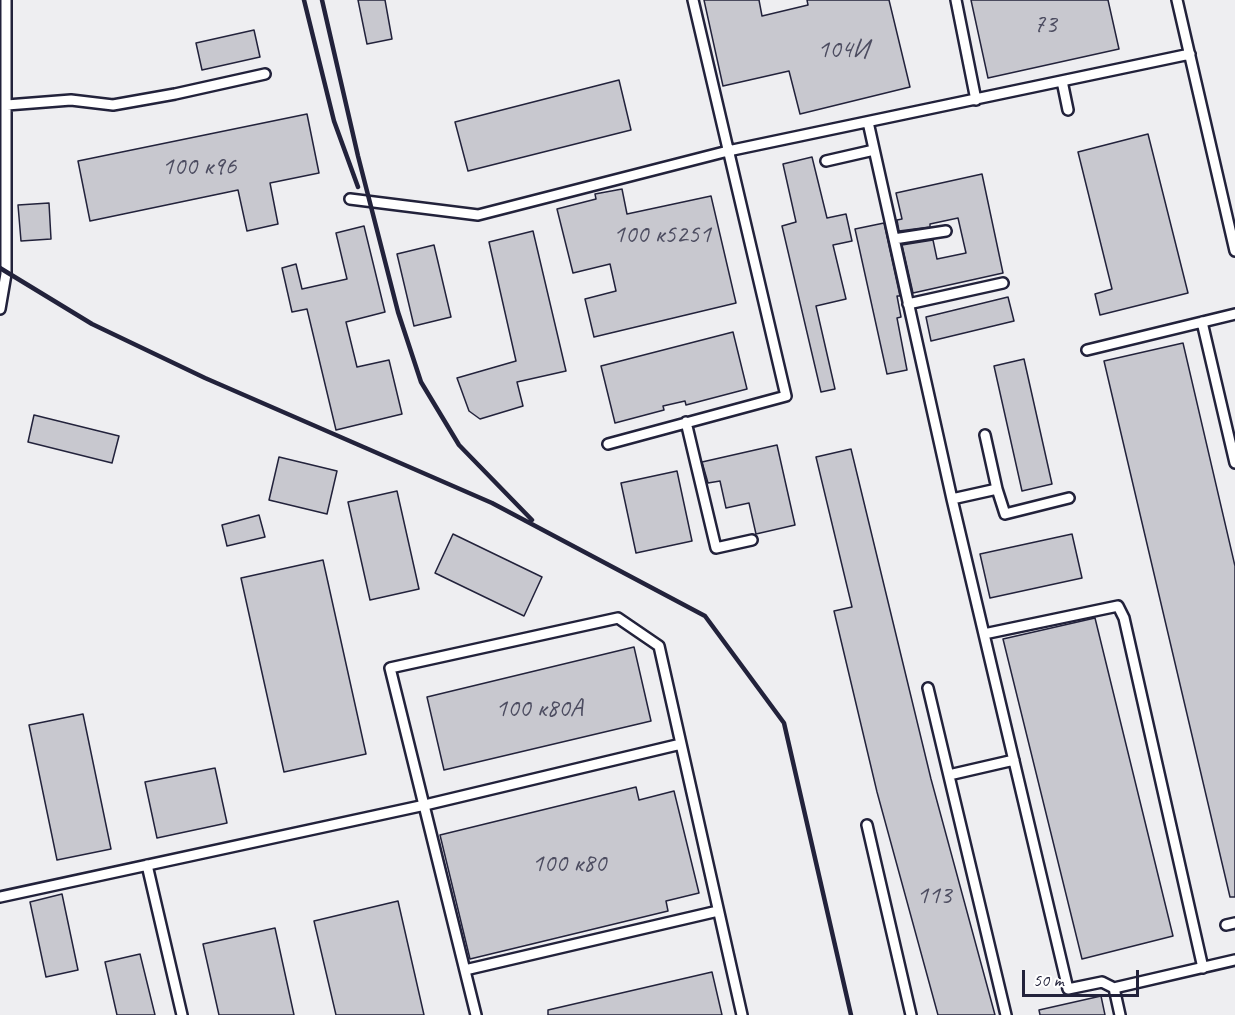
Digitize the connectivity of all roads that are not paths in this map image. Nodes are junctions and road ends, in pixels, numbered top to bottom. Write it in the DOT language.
graph roads {
  1 [pos="6,0"];
  2 [pos="693,0"];
  3 [pos="956,0"];
  4 [pos="1177,0"];
  5 [pos="1190,54"];
  6 [pos="265,74"];
  7 [pos="1062,81"];
  8 [pos="976,99"];
  9 [pos="7,105"];
  10 [pos="1068,110"];
  11 [pos="868,122"];
  12 [pos="874,150"];
  13 [pos="728,152"];
  14 [pos="826,161"];
  15 [pos="350,199"];
  16 [pos="946,231"];
  17 [pos="894,239"];
  18 [pos="1235,251"];
  19 [pos="1003,283"];
  20 [pos="908,304"];
  21 [pos="0,309"];
  22 [pos="1235,314"];
  23 [pos="1202,322"];
  24 [pos="1088,350"];
  25 [pos="686,422"];
  26 [pos="985,435"];
  27 [pos="608,444"];
  28 [pos="1235,464"];
  29 [pos="997,489"];
  30 [pos="1069,498"];
  31 [pos="952,499"];
  32 [pos="752,540"];
  33 [pos="984,634"];
  34 [pos="928,688"];
  35 [pos="681,744"];
  36 [pos="1014,760"];
  37 [pos="949,775"];
  38 [pos="425,805"];
  39 [pos="867,825"];
  40 [pos="147,865"];
  41 [pos="0,897"];
  42 [pos="718,911"];
  43 [pos="1235,960"];
  44 [pos="1203,968"];
  45 [pos="465,970"];
  46 [pos="1114,988"];
  47 [pos="182,1015"];
  48 [pos="476,1015"];
  49 [pos="742,1015"];
  50 [pos="911,1015"];
  51 [pos="1006,1015"];
  52 [pos="1120,1015"];
  1 -- 9 [label="lane"];
  2 -- 13 [label="lane"];
  3 -- 8 [label="lane"];
  4 -- 5 [label="lane"];
  5 -- 7 [label="lane"];
  5 -- 18 [label="lane"];
  6 -- 9 [label="lane"];
  7 -- 8 [label="lane"];
  7 -- 10 [label="lane"];
  8 -- 11 [label="lane"];
  9 -- 21 [label="lane"];
  11 -- 12 [label="lane"];
  11 -- 13 [label="lane"];
  12 -- 14 [label="lane"];
  12 -- 17 [label="lane"];
  13 -- 15 [label="lane"];
  13 -- 25 [label="lane"];
  16 -- 17 [label="lane"];
  17 -- 20 [label="lane"];
  19 -- 20 [label="lane"];
  20 -- 31 [label="lane"];
  22 -- 23 [label="lane"];
  23 -- 24 [label="lane"];
  23 -- 28 [label="lane"];
  25 -- 27 [label="lane"];
  25 -- 32 [label="lane"];
  26 -- 29 [label="lane"];
  29 -- 30 [label="lane"];
  29 -- 31 [label="lane"];
  31 -- 33 [label="lane"];
  33 -- 36 [label="lane"];
  33 -- 44 [label="lane"];
  34 -- 37 [label="lane"];
  35 -- 38 [label="lane"];
  35 -- 38 [label="lane"];
  35 -- 42 [label="lane"];
  36 -- 37 [label="lane"];
  36 -- 46 [label="lane"];
  37 -- 51 [label="lane"];
  38 -- 40 [label="lane"];
  38 -- 45 [label="lane"];
  39 -- 50 [label="lane"];
  40 -- 41 [label="lane"];
  40 -- 47 [label="lane"];
  42 -- 45 [label="lane"];
  42 -- 49 [label="lane"];
  43 -- 44 [label="lane"];
  44 -- 46 [label="lane"];
  45 -- 48 [label="lane"];
  46 -- 52 [label="lane"];
}
